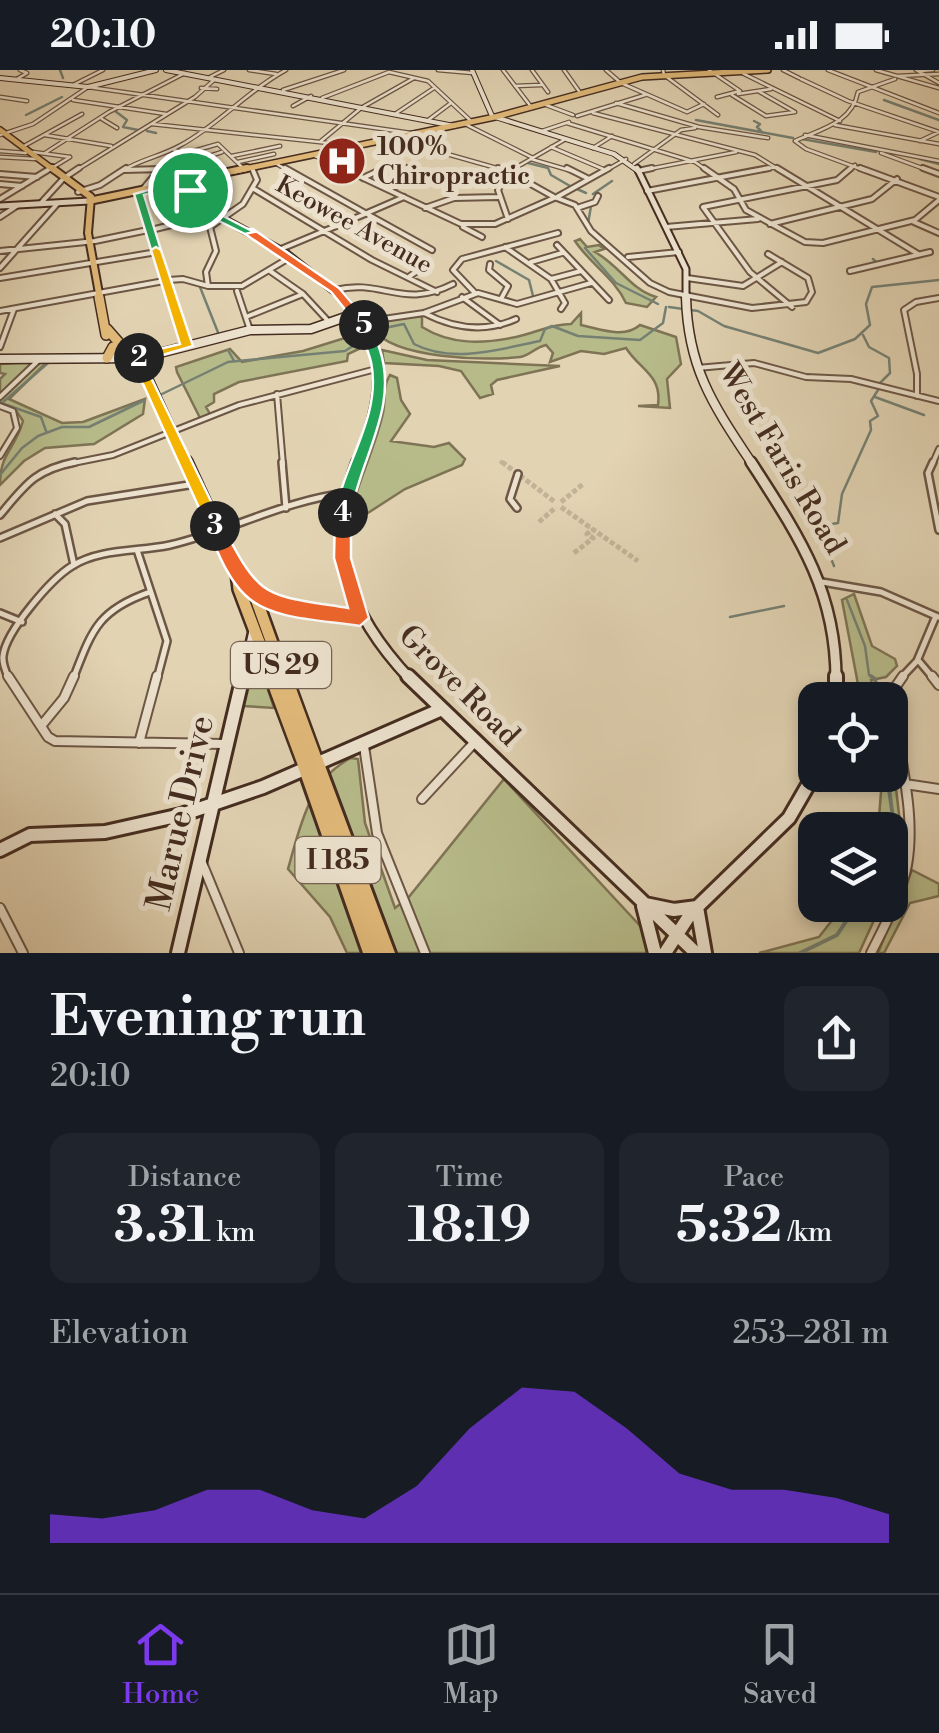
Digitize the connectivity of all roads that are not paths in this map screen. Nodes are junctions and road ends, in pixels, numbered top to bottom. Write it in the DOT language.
graph roads {
  1 [pos="20,70"];
  2 [pos="103,70"];
  3 [pos="156,70"];
  4 [pos="166,70"];
  5 [pos="224,70"];
  6 [pos="249,70"];
  7 [pos="286,70"];
  8 [pos="344,70"];
  9 [pos="438,70"];
  10 [pos="502,70"];
  11 [pos="532,70"];
  12 [pos="564,70"];
  13 [pos="606,70"];
  14 [pos="768,70"];
  15 [pos="783,70"];
  16 [pos="828,70"];
  17 [pos="876,70"];
  18 [pos="916,70"];
  19 [pos="933,70"];
  20 [pos="391,71"];
  21 [pos="711,71"];
  22 [pos="472,72"];
  23 [pos="664,72"];
  24 [pos="740,72"];
  25 [pos="185,73"];
  26 [pos="790,73"];
  27 [pos="278,74"];
  28 [pos="640,74"];
  29 [pos="939,74"];
  30 [pos="777,75"];
  31 [pos="924,75"];
  32 [pos="0,78"];
  33 [pos="16,78"];
  34 [pos="213,78"];
  35 [pos="414,78"];
  36 [pos="892,78"];
  37 [pos="619,82"];
  38 [pos="73,85"];
  39 [pos="258,85"];
  40 [pos="541,85"];
  41 [pos="0,86"];
  42 [pos="101,86"];
  43 [pos="515,86"];
  44 [pos="939,86"];
  45 [pos="88,87"];
  46 [pos="435,87"];
  47 [pos="873,87"];
  48 [pos="201,88"];
  49 [pos="774,89"];
  50 [pos="217,90"];
  51 [pos="283,90"];
  52 [pos="548,92"];
  53 [pos="739,92"];
  54 [pos="755,92"];
  55 [pos="581,94"];
  56 [pos="145,95"];
  57 [pos="647,95"];
  58 [pos="732,95"];
  59 [pos="311,96"];
  60 [pos="0,97"];
  61 [pos="322,98"];
  62 [pos="718,98"];
  63 [pos="14,99"];
  64 [pos="70,99"];
  65 [pos="27,101"];
  66 [pos="188,101"];
  67 [pos="452,103"];
  68 [pos="616,103"];
  69 [pos="704,104"];
  70 [pos="857,104"];
  71 [pos="546,105"];
  72 [pos="0,106"];
  73 [pos="293,106"];
  74 [pos="939,106"];
  75 [pos="230,107"];
  76 [pos="363,107"];
  77 [pos="119,108"];
  78 [pos="532,108"];
  79 [pos="927,108"];
  80 [pos="593,113"];
  81 [pos="939,113"];
  82 [pos="82,114"];
  83 [pos="166,114"];
  84 [pos="395,114"];
  85 [pos="718,115"];
  86 [pos="575,116"];
  87 [pos="495,118"];
  88 [pos="102,119"];
  89 [pos="426,120"];
  90 [pos="840,121"];
  91 [pos="340,123"];
  92 [pos="468,123"];
  93 [pos="567,123"];
  94 [pos="152,124"];
  95 [pos="835,125"];
  96 [pos="454,126"];
  97 [pos="699,127"];
  98 [pos="117,128"];
  99 [pos="202,129"];
  100 [pos="538,132"];
  101 [pos="939,132"];
  102 [pos="45,134"];
  103 [pos="416,134"];
  104 [pos="805,135"];
  105 [pos="1,136"];
  106 [pos="612,136"];
  107 [pos="673,136"];
  108 [pos="768,138"];
  109 [pos="68,139"];
  110 [pos="394,139"];
  111 [pos="564,140"];
  112 [pos="321,141"];
  113 [pos="920,141"];
  114 [pos="939,144"];
  115 [pos="280,146"];
  116 [pos="357,146"];
  117 [pos="114,147"];
  118 [pos="551,148"];
  119 [pos="593,148"];
  120 [pos="171,149"];
  121 [pos="655,150"];
  122 [pos="881,150"];
  123 [pos="739,151"];
  124 [pos="28,152"];
  125 [pos="190,152"];
  126 [pos="222,152"];
  127 [pos="44,153"];
  128 [pos="0,154"];
  129 [pos="274,154"];
  130 [pos="232,156"];
  131 [pos="313,156"];
  132 [pos="204,158"];
  133 [pos="532,159"];
  134 [pos="626,159"];
  135 [pos="690,160"];
  136 [pos="939,161"];
  137 [pos="238,162"];
  138 [pos="275,163"];
  139 [pos="855,165"];
  140 [pos="636,167"];
  141 [pos="776,167"];
  142 [pos="52,168"];
  143 [pos="120,169"];
  144 [pos="168,169"];
  145 [pos="249,169"];
  146 [pos="604,170"];
  147 [pos="510,172"];
  148 [pos="0,174"];
  149 [pos="939,174"];
  150 [pos="416,175"];
  151 [pos="37,177"];
  152 [pos="65,177"];
  153 [pos="363,178"];
  154 [pos="589,179"];
  155 [pos="720,179"];
  156 [pos="897,179"];
  157 [pos="501,180"];
  158 [pos="187,182"];
  159 [pos="0,184"];
  160 [pos="22,186"];
  161 [pos="808,186"];
  162 [pos="254,189"];
  163 [pos="388,190"];
  164 [pos="81,191"];
  165 [pos="648,191"];
  166 [pos="139,192"];
  167 [pos="598,196"];
  168 [pos="404,197"];
  169 [pos="556,197"];
  170 [pos="498,198"];
  171 [pos="939,199"];
  172 [pos="89,200"];
  173 [pos="741,200"];
  174 [pos="0,202"];
  175 [pos="58,203"];
  176 [pos="40,204"];
  177 [pos="18,205"];
  178 [pos="842,207"];
  179 [pos="425,208"];
  180 [pos="577,208"];
  181 [pos="746,210"];
  182 [pos="366,213"];
  183 [pos="212,215"];
  184 [pos="0,217"];
  185 [pos="222,219"];
  186 [pos="747,219"];
  187 [pos="762,219"];
  188 [pos="508,220"];
  189 [pos="912,221"];
  190 [pos="715,222"];
  191 [pos="461,224"];
  192 [pos="770,224"];
  193 [pos="666,227"];
  194 [pos="878,229"];
  195 [pos="150,230"];
  196 [pos="324,231"];
  197 [pos="558,233"];
  198 [pos="939,233"];
  199 [pos="482,238"];
  200 [pos="90,241"];
  201 [pos="557,245"];
  202 [pos="505,247"];
  203 [pos="278,250"];
  204 [pos="432,250"];
  205 [pos="0,251"];
  206 [pos="15,251"];
  207 [pos="157,252"];
  208 [pos="564,252"];
  209 [pos="679,252"];
  210 [pos="930,252"];
  211 [pos="768,254"];
  212 [pos="918,254"];
  213 [pos="290,258"];
  214 [pos="626,258"];
  215 [pos="532,262"];
  216 [pos="782,262"];
  217 [pos="490,264"];
  218 [pos="94,265"];
  219 [pos="423,267"];
  220 [pos="0,268"];
  221 [pos="581,270"];
  222 [pos="270,271"];
  223 [pos="850,271"];
  224 [pos="410,276"];
  225 [pos="0,278"];
  226 [pos="687,278"];
  227 [pos="757,279"];
  228 [pos="551,280"];
  229 [pos="166,281"];
  230 [pos="591,283"];
  231 [pos="453,284"];
  232 [pos="208,286"];
  233 [pos="335,290"];
  234 [pos="237,291"];
  235 [pos="437,292"];
  236 [pos="475,293"];
  237 [pos="558,293"];
  238 [pos="302,294"];
  239 [pos="100,295"];
  240 [pos="462,297"];
  241 [pos="939,298"];
  242 [pos="502,299"];
  243 [pos="609,300"];
  244 [pos="686,304"];
  245 [pos="792,307"];
  246 [pos="561,308"];
  247 [pos="14,309"];
  248 [pos="0,311"];
  249 [pos="424,313"];
  250 [pos="246,318"];
  251 [pos="360,318"];
  252 [pos="516,319"];
  253 [pos="329,322"];
  254 [pos="500,326"];
  255 [pos="107,330"];
  256 [pos="250,330"];
  257 [pos="187,346"];
  258 [pos="0,347"];
  259 [pos="114,347"];
  260 [pos="732,356"];
  261 [pos="41,358"];
  262 [pos="107,358"];
  263 [pos="129,358"];
  264 [pos="1,359"];
  265 [pos="737,362"];
  266 [pos="696,368"];
  267 [pos="378,369"];
  268 [pos="686,374"];
  269 [pos="700,378"];
  270 [pos="277,394"];
  271 [pos="0,397"];
  272 [pos="918,398"];
  273 [pos="939,401"];
  274 [pos="0,406"];
  275 [pos="172,434"];
  276 [pos="939,449"];
  277 [pos="0,456"];
  278 [pos="518,474"];
  279 [pos="195,484"];
  280 [pos="347,492"];
  281 [pos="286,508"];
  282 [pos="516,508"];
  283 [pos="55,514"];
  284 [pos="0,515"];
  285 [pos="216,529"];
  286 [pos="939,530"];
  287 [pos="0,538"];
  288 [pos="137,550"];
  289 [pos="74,565"];
  290 [pos="237,573"];
  291 [pos="822,582"];
  292 [pos="150,592"];
  293 [pos="254,593"];
  294 [pos="0,613"];
  295 [pos="938,617"];
  296 [pos="360,618"];
  297 [pos="22,622"];
  298 [pos="255,628"];
  299 [pos="918,660"];
  300 [pos="836,682"];
  301 [pos="896,682"];
  302 [pos="939,685"];
  303 [pos="442,710"];
  304 [pos="41,726"];
  305 [pos="475,742"];
  306 [pos="138,743"];
  307 [pos="364,743"];
  308 [pos="228,744"];
  309 [pos="311,765"];
  310 [pos="908,785"];
  311 [pos="939,790"];
  312 [pos="803,792"];
  313 [pos="905,792"];
  314 [pos="422,798"];
  315 [pos="215,804"];
  316 [pos="0,850"];
  317 [pos="201,861"];
  318 [pos="643,903"];
  319 [pos="698,907"];
  320 [pos="0,908"];
  321 [pos="675,934"];
  322 [pos="23,953"];
  323 [pos="178,953"];
  324 [pos="238,953"];
  325 [pos="373,953"];
  326 [pos="385,953"];
  327 [pos="425,953"];
  328 [pos="655,953"];
  329 [pos="665,953"];
  330 [pos="696,953"];
  331 [pos="705,953"];
  332 [pos="871,953"];
  1 -- 33 [label="street"];
  2 -- 38 [label="street"];
  3 -- 42 [label="main road"];
  4 -- 25 [label="street"];
  5 -- 34 [label="street"];
  6 -- 27 [label="street"];
  7 -- 27 [label="street"];
  8 -- 51 [label="street"];
  9 -- 22 [label="street"];
  10 -- 43 [label="street"];
  11 -- 40 [label="street"];
  12 -- 55 [label="street"];
  13 -- 37 [label="street"];
  14 -- 24 [label="main road"];
  15 -- 26 [label="street"];
  16 -- 47 [label="street"];
  17 -- 36 [label="street"];
  18 -- 19 [label="street"];
  18 -- 31 [label="street"];
  20 -- 35 [label="street"];
  20 -- 61 [label="street"];
  21 -- 23 [label="main road"];
  21 -- 24 [label="main road"];
  21 -- 53 [label="street"];
  22 -- 87 [label="main road"];
  23 -- 28 [label="main road"];
  23 -- 69 [label="street"];
  24 -- 49 [label="street"];
  25 -- 34 [label="street"];
  25 -- 56 [label="street"];
  26 -- 30 [label="street"];
  26 -- 70 [label="street"];
  27 -- 39 [label="street"];
  28 -- 37 [label="main road"];
  29 -- 31 [label="street"];
  31 -- 36 [label="street"];
  31 -- 44 [label="street"];
  32 -- 33 [label="street"];
  33 -- 38 [label="street"];
  33 -- 41 [label="main road"];
  34 -- 39 [label="street"];
  34 -- 48 [label="street"];
  35 -- 46 [label="street"];
  35 -- 76 [label="street"];
  36 -- 44 [label="street"];
  36 -- 47 [label="street"];
  37 -- 55 [label="main road"];
  37 -- 57 [label="street"];
  38 -- 45 [label="street"];
  39 -- 51 [label="street"];
  39 -- 75 [label="street"];
  40 -- 43 [label="street"];
  40 -- 52 [label="street"];
  42 -- 45 [label="main road"];
  42 -- 56 [label="street"];
  43 -- 78 [label="street"];
  45 -- 64 [label="street"];
  46 -- 67 [label="street"];
  46 -- 84 [label="street"];
  47 -- 70 [label="street"];
  47 -- 79 [label="street"];
  48 -- 50 [label="street"];
  48 -- 66 [label="street"];
  49 -- 54 [label="street"];
  49 -- 90 [label="street"];
  51 -- 59 [label="street"];
  53 -- 54 [label="street"];
  53 -- 58 [label="street"];
  54 -- 58 [label="street"];
  55 -- 71 [label="main road"];
  56 -- 66 [label="street"];
  56 -- 77 [label="street"];
  57 -- 68 [label="street"];
  57 -- 69 [label="street"];
  58 -- 62 [label="street"];
  59 -- 61 [label="street"];
  59 -- 73 [label="street"];
  60 -- 63 [label="street"];
  61 -- 76 [label="street"];
  63 -- 65 [label="street"];
  63 -- 72 [label="street"];
  64 -- 77 [label="street"];
  64 -- 105 [label="street"];
  66 -- 75 [label="street"];
  66 -- 83 [label="street"];
  67 -- 89 [label="street"];
  67 -- 92 [label="street"];
  68 -- 80 [label="street"];
  68 -- 97 [label="street"];
  69 -- 85 [label="street"];
  70 -- 90 [label="street"];
  70 -- 101 [label="street"];
  71 -- 78 [label="main road"];
  71 -- 86 [label="street"];
  74 -- 79 [label="street"];
  75 -- 91 [label="street"];
  75 -- 99 [label="street"];
  76 -- 84 [label="street"];
  76 -- 91 [label="street"];
  77 -- 83 [label="street"];
  77 -- 88 [label="street"];
  78 -- 87 [label="main road"];
  79 -- 81 [label="street"];
  80 -- 86 [label="street"];
  80 -- 107 [label="street"];
  82 -- 102 [label="street"];
  83 -- 94 [label="street"];
  84 -- 89 [label="street"];
  86 -- 93 [label="street"];
  87 -- 92 [label="main road"];
  87 -- 100 [label="main road"];
  88 -- 98 [label="street"];
  88 -- 109 [label="street"];
  89 -- 96 [label="main road"];
  90 -- 95 [label="street"];
  91 -- 103 [label="street"];
  91 -- 112 [label="street"];
  92 -- 96 [label="main road"];
  92 -- 133 [label="street"];
  93 -- 100 [label="street"];
  93 -- 106 [label="street"];
  94 -- 99 [label="street"];
  94 -- 117 [label="street"];
  95 -- 104 [label="street"];
  95 -- 113 [label="street"];
  96 -- 103 [label="main road"];
  97 -- 107 [label="street"];
  97 -- 108 [label="street"];
  99 -- 112 [label="street"];
  99 -- 120 [label="street"];
  100 -- 111 [label="main road"];
  101 -- 113 [label="street"];
  102 -- 109 [label="street"];
  102 -- 124 [label="street"];
  103 -- 110 [label="main road"];
  104 -- 122 [label="street"];
  104 -- 139 [label="street"];
  105 -- 124 [label="main road"];
  106 -- 119 [label="street"];
  106 -- 121 [label="street"];
  107 -- 121 [label="street"];
  107 -- 123 [label="street"];
  109 -- 117 [label="street"];
  109 -- 127 [label="street"];
  110 -- 116 [label="main road"];
  110 -- 147 [label="street"];
  111 -- 118 [label="street"];
  111 -- 119 [label="main road"];
  112 -- 116 [label="street"];
  113 -- 114 [label="street"];
  115 -- 130 [label="street"];
  116 -- 131 [label="main road"];
  117 -- 152 [label="street"];
  118 -- 133 [label="street"];
  118 -- 146 [label="street"];
  119 -- 134 [label="main road"];
  120 -- 125 [label="street"];
  120 -- 143 [label="street"];
  121 -- 135 [label="street"];
  121 -- 140 [label="street"];
  122 -- 136 [label="street"];
  122 -- 149 [label="street"];
  123 -- 135 [label="street"];
  123 -- 141 [label="street"];
  124 -- 127 [label="street"];
  124 -- 128 [label="street"];
  124 -- 128 [label="street"];
  124 -- 142 [label="main road"];
  125 -- 130 [label="street"];
  125 -- 132 [label="street"];
  126 -- 132 [label="street"];
  127 -- 142 [label="street"];
  129 -- 137 [label="street"];
  130 -- 137 [label="street"];
  131 -- 138 [label="main road"];
  131 -- 153 [label="street"];
  132 -- 144 [label="street"];
  133 -- 147 [label="street"];
  133 -- 154 [label="street"];
  134 -- 140 [label="main road"];
  134 -- 146 [label="street"];
  135 -- 140 [label="street"];
  135 -- 155 [label="street"];
  137 -- 145 [label="street"];
  138 -- 145 [label="main road"];
  138 -- 182 [label="street"];
  139 -- 156 [label="street"];
  139 -- 161 [label="street"];
  140 -- 165 [label="main road, West Faris Road"];
  141 -- 155 [label="street"];
  141 -- 161 [label="street"];
  142 -- 151 [label="street"];
  142 -- 152 [label="main road"];
  143 -- 144 [label="street"];
  143 -- 164 [label="street"];
  144 -- 166 [label="street"];
  145 -- 158 [label="main road"];
  145 -- 162 [label="street"];
  146 -- 154 [label="street"];
  147 -- 157 [label="street"];
  147 -- 169 [label="street"];
  148 -- 151 [label="street"];
  150 -- 153 [label="street"];
  150 -- 157 [label="street"];
  150 -- 163 [label="street"];
  151 -- 160 [label="street"];
  152 -- 164 [label="main road"];
  152 -- 176 [label="street"];
  153 -- 163 [label="street"];
  154 -- 169 [label="street"];
  155 -- 165 [label="street"];
  155 -- 173 [label="street"];
  156 -- 171 [label="street"];
  156 -- 178 [label="street"];
  157 -- 170 [label="street"];
  158 -- 166 [label="main road"];
  158 -- 183 [label="main road"];
  159 -- 160 [label="street"];
  160 -- 174 [label="street"];
  161 -- 173 [label="street"];
  161 -- 178 [label="street"];
  162 -- 185 [label="street"];
  162 -- 196 [label="street, Keowee Avenue"];
  163 -- 168 [label="street"];
  164 -- 172 [label="main road"];
  165 -- 193 [label="main road, West Faris Road"];
  166 -- 172 [label="main road"];
  166 -- 195 [label="street"];
  167 -- 180 [label="street"];
  168 -- 179 [label="street"];
  168 -- 182 [label="street"];
  169 -- 180 [label="street"];
  169 -- 188 [label="street"];
  170 -- 179 [label="street"];
  170 -- 188 [label="street"];
  171 -- 189 [label="street"];
  172 -- 175 [label="main road"];
  172 -- 200 [label="main road, US 29"];
  173 -- 181 [label="street"];
  173 -- 190 [label="street"];
  174 -- 177 [label="main road"];
  175 -- 176 [label="main road"];
  175 -- 206 [label="street"];
  176 -- 177 [label="main road"];
  177 -- 184 [label="street"];
  178 -- 192 [label="street"];
  178 -- 194 [label="street"];
  179 -- 191 [label="street"];
  180 -- 214 [label="street"];
  181 -- 186 [label="street"];
  181 -- 187 [label="street"];
  182 -- 196 [label="street"];
  182 -- 204 [label="street"];
  183 -- 185 [label="main road, Grove Road"];
  183 -- 195 [label="street"];
  185 -- 203 [label="main road, Grove Road"];
  185 -- 232 [label="street"];
  186 -- 187 [label="street"];
  186 -- 190 [label="street"];
  187 -- 192 [label="street"];
  188 -- 191 [label="street"];
  189 -- 194 [label="street"];
  189 -- 198 [label="street"];
  190 -- 193 [label="street"];
  190 -- 227 [label="street"];
  191 -- 199 [label="street"];
  192 -- 194 [label="street"];
  193 -- 209 [label="main road, West Faris Road"];
  194 -- 212 [label="street"];
  195 -- 200 [label="street"];
  195 -- 207 [label="street"];
  196 -- 203 [label="street"];
  196 -- 224 [label="street, Keowee Avenue"];
  197 -- 202 [label="street"];
  200 -- 206 [label="street"];
  200 -- 218 [label="main road, US 29"];
  201 -- 208 [label="street"];
  202 -- 215 [label="street"];
  202 -- 236 [label="street"];
  203 -- 213 [label="main road, Grove Road"];
  205 -- 206 [label="street"];
  206 -- 220 [label="street"];
  207 -- 218 [label="street"];
  207 -- 229 [label="street"];
  208 -- 215 [label="street"];
  208 -- 221 [label="street"];
  209 -- 214 [label="street"];
  209 -- 226 [label="main road, West Faris Road"];
  210 -- 212 [label="street"];
  211 -- 216 [label="street"];
  212 -- 223 [label="street"];
  213 -- 222 [label="street"];
  213 -- 233 [label="main road, Grove Road"];
  214 -- 244 [label="street"];
  215 -- 228 [label="street"];
  216 -- 227 [label="street"];
  216 -- 245 [label="street"];
  217 -- 242 [label="street"];
  218 -- 225 [label="street"];
  218 -- 239 [label="main road, US 29"];
  219 -- 224 [label="street"];
  221 -- 228 [label="street"];
  221 -- 230 [label="street"];
  222 -- 234 [label="street"];
  222 -- 238 [label="street"];
  224 -- 235 [label="street, Keowee Avenue"];
  226 -- 227 [label="street"];
  226 -- 244 [label="main road, West Faris Road"];
  227 -- 245 [label="street"];
  228 -- 237 [label="street"];
  229 -- 232 [label="street"];
  229 -- 239 [label="street"];
  229 -- 257 [label="street"];
  230 -- 237 [label="street"];
  230 -- 243 [label="street"];
  231 -- 235 [label="street"];
  232 -- 234 [label="street"];
  233 -- 235 [label="street"];
  233 -- 251 [label="main road, Grove Road"];
  234 -- 250 [label="street"];
  236 -- 240 [label="street"];
  236 -- 242 [label="street"];
  237 -- 242 [label="street"];
  237 -- 246 [label="street"];
  238 -- 250 [label="street"];
  238 -- 253 [label="street"];
  239 -- 247 [label="street"];
  239 -- 255 [label="main road, US 29"];
  240 -- 249 [label="street"];
  240 -- 254 [label="street"];
  241 -- 272 [label="street"];
  244 -- 245 [label="street"];
  244 -- 266 [label="main road, West Faris Road"];
  247 -- 248 [label="street"];
  247 -- 258 [label="street"];
  249 -- 251 [label="street"];
  249 -- 254 [label="street"];
  250 -- 256 [label="street"];
  251 -- 253 [label="main road"];
  251 -- 267 [label="main road, Grove Road"];
  252 -- 254 [label="street"];
  253 -- 256 [label="main road"];
  255 -- 259 [label="main road, US 29"];
  255 -- 263 [label="main road, US 29"];
  256 -- 257 [label="main road"];
  257 -- 263 [label="main road"];
  259 -- 262 [label="main road"];
  259 -- 263 [label="main road, US 29"];
  260 -- 265 [label="street"];
  261 -- 262 [label="main road"];
  261 -- 264 [label="main road"];
  261 -- 271 [label="street"];
  262 -- 263 [label="main road"];
  263 -- 275 [label="main road, US 29"];
  265 -- 266 [label="street"];
  265 -- 272 [label="street"];
  266 -- 269 [label="main road, West Faris Road"];
  267 -- 270 [label="street"];
  267 -- 280 [label="main road, Grove Road"];
  268 -- 269 [label="main road"];
  269 -- 291 [label="main road, West Faris Road"];
  270 -- 275 [label="street"];
  270 -- 281 [label="street"];
  272 -- 273 [label="street"];
  274 -- 277 [label="street"];
  275 -- 279 [label="main road, US 29"];
  275 -- 284 [label="street"];
  276 -- 286 [label="street"];
  278 -- 282 [label="street"];
  279 -- 283 [label="street"];
  279 -- 285 [label="main road, US 29"];
  280 -- 281 [label="street"];
  280 -- 296 [label="main road, Grove Road"];
  281 -- 285 [label="street"];
  283 -- 287 [label="street"];
  283 -- 289 [label="street"];
  285 -- 288 [label="street"];
  285 -- 290 [label="main road, US 29"];
  288 -- 289 [label="street"];
  288 -- 292 [label="street"];
  289 -- 297 [label="street"];
  290 -- 293 [label="main road, US 29"];
  290 -- 298 [label="main road, US 29"];
  291 -- 295 [label="street"];
  291 -- 300 [label="main road, West Faris Road"];
  292 -- 304 [label="street"];
  292 -- 306 [label="street"];
  293 -- 296 [label="street"];
  293 -- 309 [label="main road, US 29"];
  294 -- 297 [label="street"];
  295 -- 299 [label="street"];
  296 -- 303 [label="main road, Grove Road"];
  297 -- 304 [label="street"];
  298 -- 308 [label="main road, Marue Drive"];
  298 -- 309 [label="main road, US 29"];
  299 -- 301 [label="street"];
  299 -- 302 [label="street"];
  303 -- 305 [label="main road, Grove Road"];
  303 -- 307 [label="main road"];
  304 -- 306 [label="street"];
  305 -- 314 [label="street"];
  305 -- 318 [label="main road, Grove Road"];
  306 -- 308 [label="street"];
  307 -- 309 [label="main road"];
  307 -- 327 [label="street"];
  308 -- 315 [label="main road, Marue Drive"];
  309 -- 315 [label="street"];
  309 -- 325 [label="highway, I 185"];
  309 -- 326 [label="highway, I 185"];
  310 -- 311 [label="street"];
  312 -- 319 [label="main road"];
  313 -- 332 [label="street"];
  315 -- 316 [label="main road"];
  315 -- 317 [label="main road, Marue Drive"];
  317 -- 323 [label="main road, Marue Drive"];
  317 -- 324 [label="street"];
  318 -- 319 [label="main road"];
  318 -- 321 [label="street, Grove Road"];
  318 -- 328 [label="main road"];
  319 -- 321 [label="main road"];
  319 -- 331 [label="main road"];
  320 -- 322 [label="street"];
  321 -- 329 [label="main road"];
  321 -- 330 [label="main road, Grove Road"];
}
